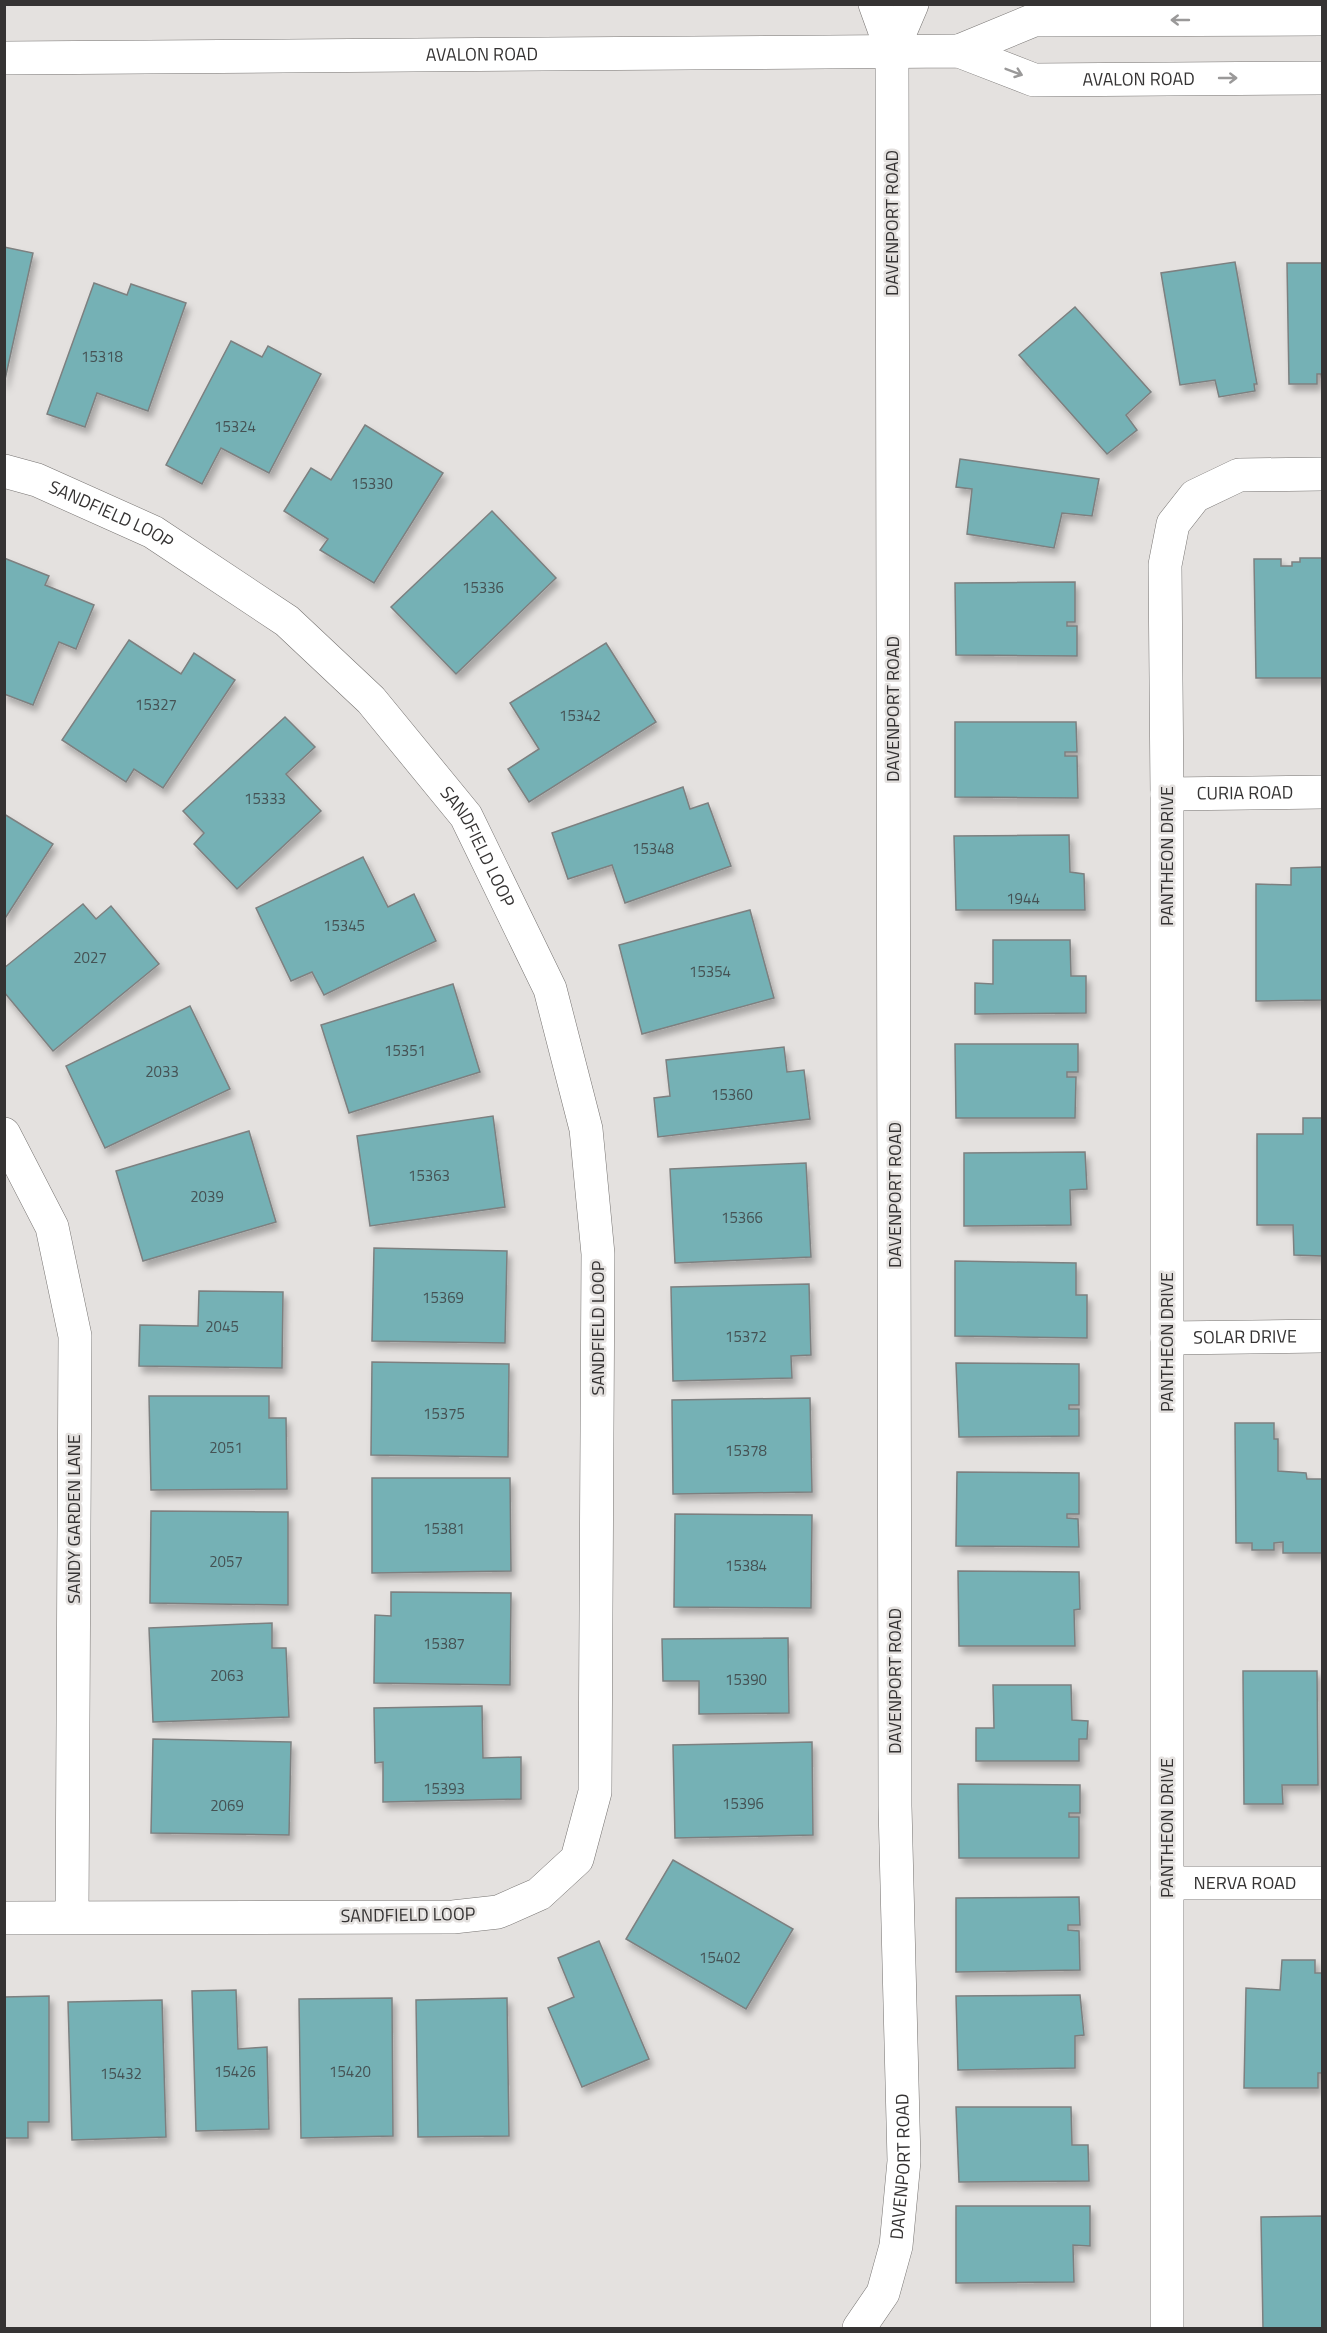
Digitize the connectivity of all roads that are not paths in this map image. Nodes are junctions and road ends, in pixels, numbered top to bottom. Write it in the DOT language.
graph roads {
  1 [pos="874,4"];
  2 [pos="912,4"];
  3 [pos="1323,19"];
  4 [pos="892,51"];
  5 [pos="959,51"];
  6 [pos="4,58"];
  7 [pos="1323,78"];
  8 [pos="4,471"];
  9 [pos="1323,474"];
  10 [pos="1323,792"];
  11 [pos="1167,794"];
  12 [pos="4,1134"];
  13 [pos="1323,1336"];
  14 [pos="1167,1338"];
  15 [pos="1323,1882"];
  16 [pos="1167,1883"];
  17 [pos="72,1917"];
  18 [pos="4,1918"];
  19 [pos="859,2328"];
  20 [pos="1167,2328"];
  1 -- 4 [label="street"];
  2 -- 4 [label="street"];
  3 -- 5 [label="street, AVALON ROAD, one-way"];
  4 -- 5 [label="street, AVALON ROAD"];
  4 -- 6 [label="street, AVALON ROAD"];
  4 -- 19 [label="street, DAVENPORT ROAD"];
  5 -- 7 [label="street, AVALON ROAD, one-way"];
  8 -- 17 [label="street, SANDFIELD LOOP"];
  9 -- 11 [label="street, PANTHEON DRIVE"];
  10 -- 11 [label="street, CURIA ROAD"];
  11 -- 14 [label="street, PANTHEON DRIVE"];
  12 -- 17 [label="street, SANDY GARDEN LANE"];
  13 -- 14 [label="street, SOLAR DRIVE"];
  14 -- 16 [label="street, PANTHEON DRIVE"];
  15 -- 16 [label="street, NERVA ROAD"];
  16 -- 20 [label="street, PANTHEON DRIVE"];
  17 -- 18 [label="street, SANDFIELD LOOP"];
}
